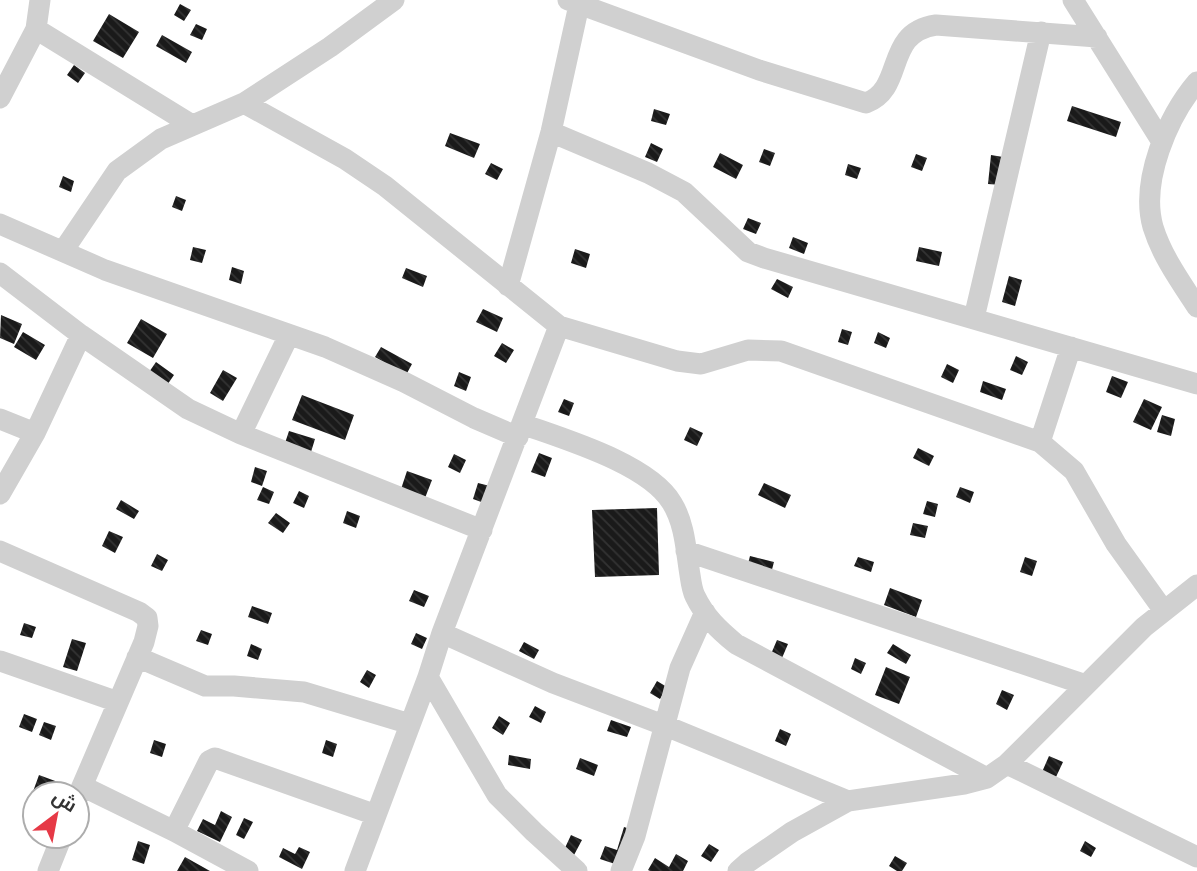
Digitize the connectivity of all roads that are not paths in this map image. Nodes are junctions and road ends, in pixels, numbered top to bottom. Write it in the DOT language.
graph roads {
  1 [pos="40,0"];
  2 [pos="394,0"];
  3 [pos="1073,0"];
  4 [pos="573,2"];
  5 [pos="36,29"];
  6 [pos="1041,32"];
  7 [pos="1097,37"];
  8 [pos="1197,82"];
  9 [pos="0,97"];
  10 [pos="244,103"];
  11 [pos="192,125"];
  12 [pos="551,132"];
  13 [pos="1161,142"];
  14 [pos="0,224"];
  15 [pos="63,251"];
  16 [pos="0,272"];
  17 [pos="508,286"];
  18 [pos="1197,307"];
  19 [pos="974,318"];
  20 [pos="559,326"];
  21 [pos="82,335"];
  22 [pos="289,335"];
  23 [pos="1071,347"];
  24 [pos="1197,384"];
  25 [pos="0,419"];
  26 [pos="520,431"];
  27 [pos="35,433"];
  28 [pos="241,434"];
  29 [pos="1040,442"];
  30 [pos="0,494"];
  31 [pos="482,530"];
  32 [pos="0,551"];
  33 [pos="686,551"];
  34 [pos="1197,585"];
  35 [pos="1164,611"];
  36 [pos="705,612"];
  37 [pos="442,633"];
  38 [pos="137,657"];
  39 [pos="0,661"];
  40 [pos="428,677"];
  41 [pos="1086,685"];
  42 [pos="118,702"];
  43 [pos="410,724"];
  44 [pos="666,726"];
  45 [pos="1007,764"];
  46 [pos="987,778"];
  47 [pos="84,780"];
  48 [pos="91,797"];
  49 [pos="848,801"];
  50 [pos="376,815"];
  51 [pos="174,831"];
  52 [pos="56,850"];
  53 [pos="1197,857"];
  54 [pos="48,871"];
  55 [pos="248,871"];
  56 [pos="355,871"];
  57 [pos="577,871"];
  58 [pos="621,871"];
  59 [pos="738,871"];
  1 -- 5 [label="street"];
  2 -- 10 [label="street"];
  3 -- 7 [label="street"];
  4 -- 6 [label="street"];
  4 -- 12 [label="street"];
  5 -- 9 [label="street"];
  5 -- 11 [label="street"];
  6 -- 7 [label="street"];
  6 -- 19 [label="street"];
  7 -- 13 [label="street"];
  8 -- 13 [label="street"];
  10 -- 11 [label="street"];
  10 -- 17 [label="street"];
  11 -- 15 [label="street"];
  12 -- 17 [label="street"];
  12 -- 19 [label="street"];
  13 -- 18 [label="street"];
  14 -- 15 [label="street"];
  15 -- 22 [label="street"];
  16 -- 21 [label="street"];
  17 -- 20 [label="street"];
  19 -- 23 [label="street"];
  20 -- 26 [label="street"];
  20 -- 29 [label="street"];
  21 -- 27 [label="street"];
  21 -- 28 [label="street"];
  22 -- 26 [label="street"];
  22 -- 28 [label="street"];
  23 -- 24 [label="street"];
  23 -- 29 [label="street"];
  25 -- 27 [label="street"];
  26 -- 31 [label="street"];
  26 -- 33 [label="street"];
  27 -- 30 [label="street"];
  28 -- 31 [label="street"];
  29 -- 35 [label="street"];
  31 -- 37 [label="street"];
  32 -- 38 [label="street"];
  33 -- 36 [label="street"];
  33 -- 41 [label="street"];
  34 -- 35 [label="street"];
  35 -- 41 [label="street"];
  36 -- 44 [label="street"];
  36 -- 46 [label="street"];
  37 -- 40 [label="street"];
  37 -- 44 [label="street"];
  38 -- 42 [label="street"];
  38 -- 43 [label="street"];
  39 -- 42 [label="street"];
  40 -- 43 [label="street"];
  40 -- 57 [label="street"];
  41 -- 45 [label="street"];
  42 -- 47 [label="street"];
  43 -- 50 [label="street"];
  44 -- 49 [label="street"];
  44 -- 58 [label="street"];
  45 -- 46 [label="street"];
  45 -- 53 [label="street"];
  46 -- 49 [label="street"];
  48 -- 51 [label="street"];
  49 -- 59 [label="street"];
  50 -- 51 [label="street"];
  50 -- 56 [label="street"];
  51 -- 55 [label="street"];
  52 -- 54 [label="street"];
}
